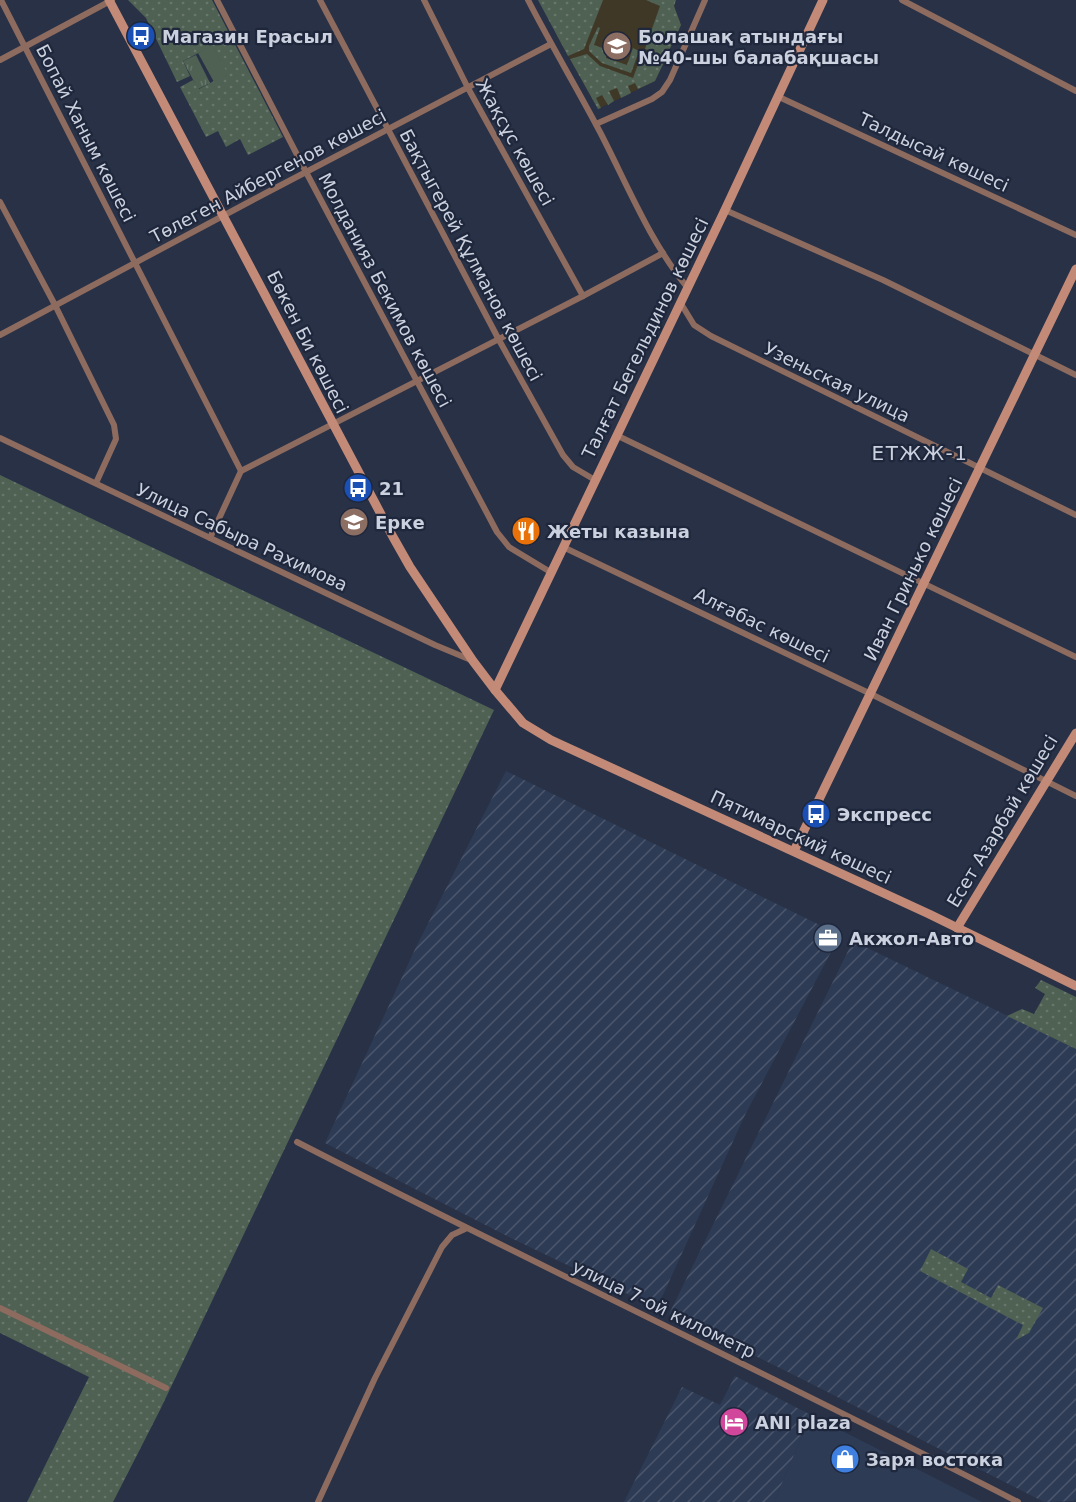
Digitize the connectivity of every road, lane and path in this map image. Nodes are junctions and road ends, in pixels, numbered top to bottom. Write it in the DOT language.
graph roads {
  1 [pos="1,0"];
  2 [pos="110,0"];
  3 [pos="217,0"];
  4 [pos="320,0"];
  5 [pos="424,0"];
  6 [pos="528,0"];
  7 [pos="705,0"];
  8 [pos="823,0"];
  9 [pos="902,0"];
  10 [pos="551,44"];
  11 [pos="26,46"];
  12 [pos="0,60"];
  13 [pos="468,88"];
  14 [pos="1076,91"];
  15 [pos="779,97"];
  16 [pos="596,124"];
  17 [pos="387,130"];
  18 [pos="306,172"];
  19 [pos="0,202"];
  20 [pos="725,210"];
  21 [pos="224,216"];
  22 [pos="1076,235"];
  23 [pos="663,253"];
  24 [pos="135,263"];
  25 [pos="1076,269"];
  26 [pos="687,287"];
  27 [pos="582,296"];
  28 [pos="680,302"];
  29 [pos="55,305"];
  30 [pos="0,335"];
  31 [pos="499,340"];
  32 [pos="1035,356"];
  33 [pos="1076,375"];
  34 [pos="417,381"];
  35 [pos="333,425"];
  36 [pos="616,435"];
  37 [pos="0,438"];
  38 [pos="980,469"];
  39 [pos="241,471"];
  40 [pos="595,480"];
  41 [pos="96,483"];
  42 [pos="1076,515"];
  43 [pos="210,538"];
  44 [pos="563,547"];
  45 [pos="552,573"];
  46 [pos="925,584"];
  47 [pos="1076,657"];
  48 [pos="473,661"];
  49 [pos="495,690"];
  50 [pos="871,694"];
  51 [pos="1076,733"];
  52 [pos="1045,781"];
  53 [pos="1076,796"];
  54 [pos="794,850"];
  55 [pos="957,928"];
  56 [pos="1076,986"];
  57 [pos="297,1142"];
  58 [pos="465,1229"];
  59 [pos="0,1308"];
  60 [pos="166,1388"];
  61 [pos="318,1502"];
  62 [pos="1018,1502"];
  1 -- 11 [label="street, Бопай Ханым көшесі"];
  2 -- 11 [label="street"];
  2 -- 21 [label="street, Бөкен Би көшесі"];
  3 -- 18 [label="street, Молданияз Бекимов көшесі"];
  4 -- 17 [label="street, Бақтыгерей Құлманов көшесі"];
  5 -- 13 [label="street, Жақсұс көшесі"];
  6 -- 10 [label="street"];
  7 -- 16 [label="street"];
  8 -- 15 [label="street, Талғат Бегельдинов көшесі"];
  9 -- 14 [label="street"];
  10 -- 13 [label="street, Төлеген Айбергенов көшесі"];
  10 -- 16 [label="street"];
  11 -- 12 [label="street"];
  11 -- 24 [label="street, Бопай Ханым көшесі"];
  13 -- 17 [label="street, Төлеген Айбергенов көшесі"];
  13 -- 27 [label="street, Жақсұс көшесі"];
  15 -- 20 [label="street, Талғат Бегельдинов көшесі"];
  15 -- 22 [label="street, Талдысай көшесі"];
  16 -- 23 [label="street"];
  17 -- 18 [label="street, Төлеген Айбергенов көшесі"];
  17 -- 31 [label="street, Бақтыгерей Құлманов көшесі"];
  18 -- 21 [label="street, Төлеген Айбергенов көшесі"];
  18 -- 34 [label="street, Молданияз Бекимов көшесі"];
  19 -- 29 [label="street"];
  20 -- 26 [label="street, Талғат Бегельдинов көшесі"];
  20 -- 32 [label="street"];
  21 -- 24 [label="street, Төлеген Айбергенов көшесі"];
  21 -- 35 [label="street, Бөкен Би көшесі"];
  23 -- 26 [label="street"];
  23 -- 27 [label="street"];
  24 -- 29 [label="street, Төлеген Айбергенов көшесі"];
  24 -- 39 [label="street, Бопай Ханым көшесі"];
  25 -- 32 [label="street, Иван Гринько көшесі"];
  26 -- 28 [label="street, Талғат Бегельдинов көшесі"];
  27 -- 31 [label="street"];
  28 -- 36 [label="street, Талғат Бегельдинов көшесі"];
  28 -- 38 [label="street, Узеньская улица"];
  29 -- 30 [label="street, Төлеген Айбергенов көшесі"];
  29 -- 41 [label="street"];
  31 -- 34 [label="street"];
  31 -- 40 [label="street, Бақтыгерей Құлманов көшесі"];
  32 -- 33 [label="street"];
  32 -- 38 [label="street, Иван Гринько көшесі"];
  34 -- 35 [label="street"];
  34 -- 45 [label="street, Молданияз Бекимов көшесі"];
  35 -- 39 [label="street"];
  35 -- 48 [label="street, Бөкен Би көшесі"];
  36 -- 40 [label="street, Талғат Бегельдинов көшесі"];
  36 -- 46 [label="street"];
  37 -- 41 [label="street, Улица Сабыра Рахимова"];
  38 -- 42 [label="street, Узеньская улица"];
  38 -- 46 [label="street, Иван Гринько көшесі"];
  39 -- 43 [label="street"];
  40 -- 44 [label="street, Талғат Бегельдинов көшесі"];
  41 -- 43 [label="street, Улица Сабыра Рахимова"];
  43 -- 48 [label="street, Улица Сабыра Рахимова"];
  44 -- 45 [label="street, Талғат Бегельдинов көшесі"];
  44 -- 50 [label="street, Алғабас көшесі"];
  45 -- 49 [label="street, Талғат Бегельдинов көшесі"];
  46 -- 47 [label="street"];
  46 -- 50 [label="street, Иван Гринько көшесі"];
  48 -- 49 [label="street, Бөкен Би көшесі"];
  49 -- 54 [label="street, Пятимарский көшесі"];
  50 -- 52 [label="street, Алғабас көшесі"];
  50 -- 54 [label="street, Иван Гринько көшесі"];
  51 -- 52 [label="street, Есет Азарбай көшесі"];
  52 -- 53 [label="street, Алғабас көшесі"];
  52 -- 55 [label="street, Есет Азарбай көшесі"];
  54 -- 55 [label="street, Пятимарский көшесі"];
  55 -- 56 [label="street, Пятимарский көшесі"];
  57 -- 58 [label="street, улица 7-ой километр"];
  58 -- 61 [label="street"];
  58 -- 62 [label="street, улица 7-ой километр"];
  59 -- 60 [label="street"];
}
